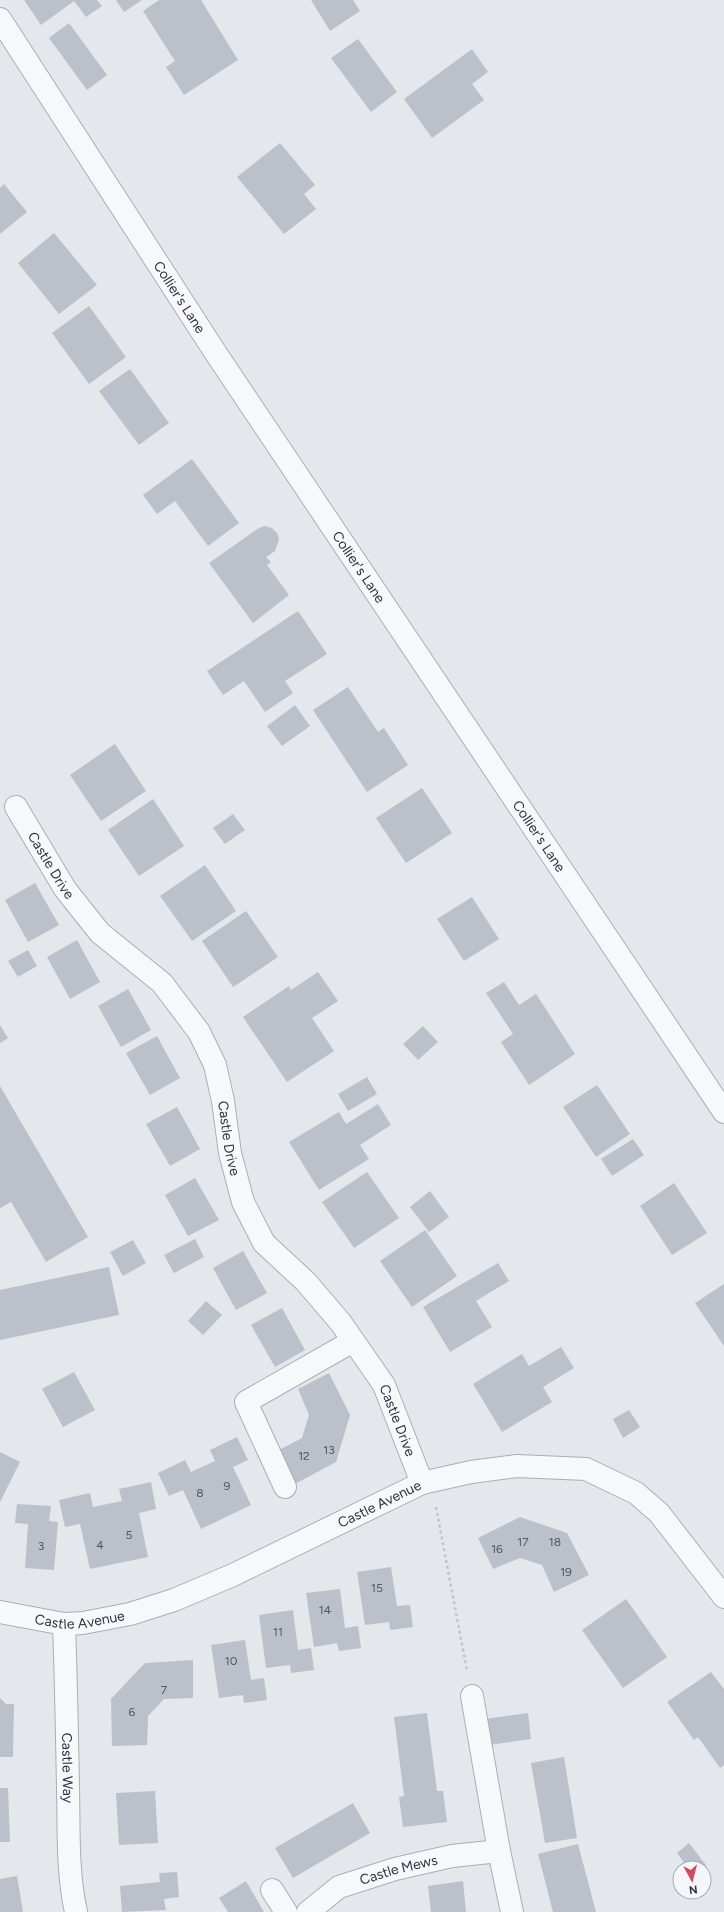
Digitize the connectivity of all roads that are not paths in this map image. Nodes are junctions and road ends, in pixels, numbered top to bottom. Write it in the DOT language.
graph roads {
  1 [pos="0,19"];
  2 [pos="16,807"];
  3 [pos="724,1112"];
  4 [pos="353,1341"];
  5 [pos="426,1482"];
  6 [pos="285,1487"];
  7 [pos="724,1597"];
  8 [pos="0,1612"];
  9 [pos="64,1624"];
  10 [pos="472,1696"];
  11 [pos="499,1851"];
  12 [pos="272,1890"];
  13 [pos="76,1912"];
  14 [pos="286,1912"];
  15 [pos="308,1912"];
  16 [pos="512,1912"];
  1 -- 3 [label="street, Collier's Lane"];
  2 -- 4 [label="street, Castle Drive"];
  4 -- 5 [label="street, Castle Drive"];
  4 -- 6 [label="street"];
  5 -- 7 [label="street, Castle Avenue"];
  5 -- 9 [label="street, Castle Avenue"];
  8 -- 9 [label="street, Castle Avenue"];
  9 -- 13 [label="street, Castle Way"];
  10 -- 11 [label="street"];
  11 -- 15 [label="street, Castle Mews"];
  11 -- 16 [label="street"];
  12 -- 14 [label="street"];
}
